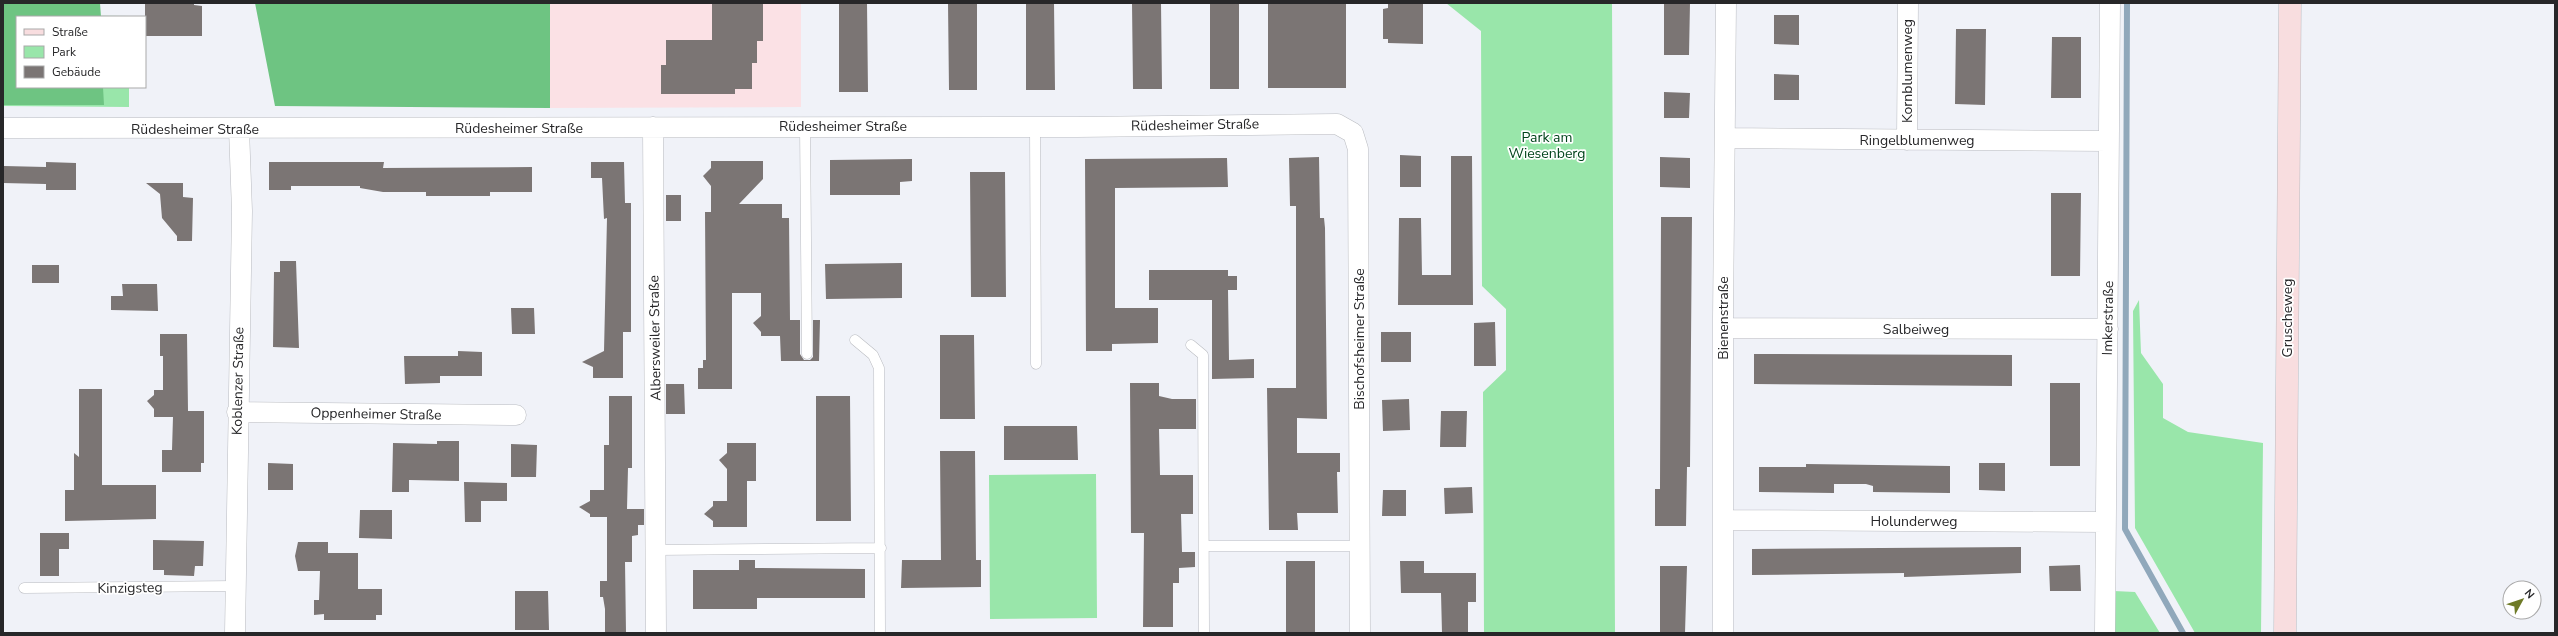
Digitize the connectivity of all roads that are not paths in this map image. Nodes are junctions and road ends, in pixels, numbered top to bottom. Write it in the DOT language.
graph roads {
  1 [pos="1726,3"];
  2 [pos="1908,3"];
  3 [pos="2110,3"];
  4 [pos="2290,3"];
  5 [pos="805,126"];
  6 [pos="1035,126"];
  7 [pos="653,127"];
  8 [pos="3,128"];
  9 [pos="239,129"];
  10 [pos="1352,133"];
  11 [pos="1725,138"];
  12 [pos="1907,140"];
  13 [pos="2109,141"];
  14 [pos="1723,328"];
  15 [pos="2108,329"];
  16 [pos="855,340"];
  17 [pos="1191,345"];
  18 [pos="807,354"];
  19 [pos="1036,364"];
  20 [pos="237,412"];
  21 [pos="516,415"];
  22 [pos="1724,520"];
  23 [pos="2105,522"];
  24 [pos="1205,546"];
  25 [pos="1359,546"];
  26 [pos="881,548"];
  27 [pos="656,550"];
  28 [pos="235,586"];
  29 [pos="24,588"];
  30 [pos="235,633"];
  31 [pos="656,633"];
  32 [pos="880,633"];
  33 [pos="1204,633"];
  34 [pos="1360,633"];
  35 [pos="1723,633"];
  36 [pos="2105,633"];
  37 [pos="2285,633"];
  1 -- 11 [label="street, Bienenstraße"];
  2 -- 12 [label="street, Kornblumenweg"];
  3 -- 13 [label="street, Imkerstraße"];
  4 -- 37 [label="street, Gruscheweg"];
  5 -- 6 [label="street, Rüdesheimer Straße"];
  5 -- 7 [label="street, Rüdesheimer Straße"];
  5 -- 18 [label="lane"];
  6 -- 10 [label="street, Rüdesheimer Straße"];
  6 -- 19 [label="lane"];
  7 -- 9 [label="street, Rüdesheimer Straße"];
  7 -- 27 [label="street, Albersweiler Straße"];
  8 -- 9 [label="street, Rüdesheimer Straße"];
  9 -- 20 [label="street, Koblenzer Straße"];
  10 -- 25 [label="street, Bischofsheimer Straße"];
  11 -- 12 [label="street, Ringelblumenweg"];
  11 -- 14 [label="street, Bienenstraße"];
  12 -- 13 [label="street, Ringelblumenweg"];
  13 -- 15 [label="street, Imkerstraße"];
  14 -- 15 [label="street, Salbeiweg"];
  14 -- 22 [label="street, Bienenstraße"];
  15 -- 23 [label="street, Imkerstraße"];
  16 -- 26 [label="lane"];
  17 -- 24 [label="lane"];
  20 -- 21 [label="street, Oppenheimer Straße"];
  20 -- 28 [label="street, Koblenzer Straße"];
  22 -- 23 [label="street, Holunderweg"];
  22 -- 35 [label="street, Bienenstraße"];
  23 -- 36 [label="street, Imkerstraße"];
  24 -- 25 [label="lane"];
  24 -- 33 [label="lane"];
  25 -- 34 [label="street, Bischofsheimer Straße"];
  26 -- 27 [label="lane"];
  26 -- 32 [label="lane"];
  27 -- 31 [label="street, Albersweiler Straße"];
  28 -- 29 [label="lane, Kinzigsteg"];
  28 -- 30 [label="street, Koblenzer Straße"];
}
